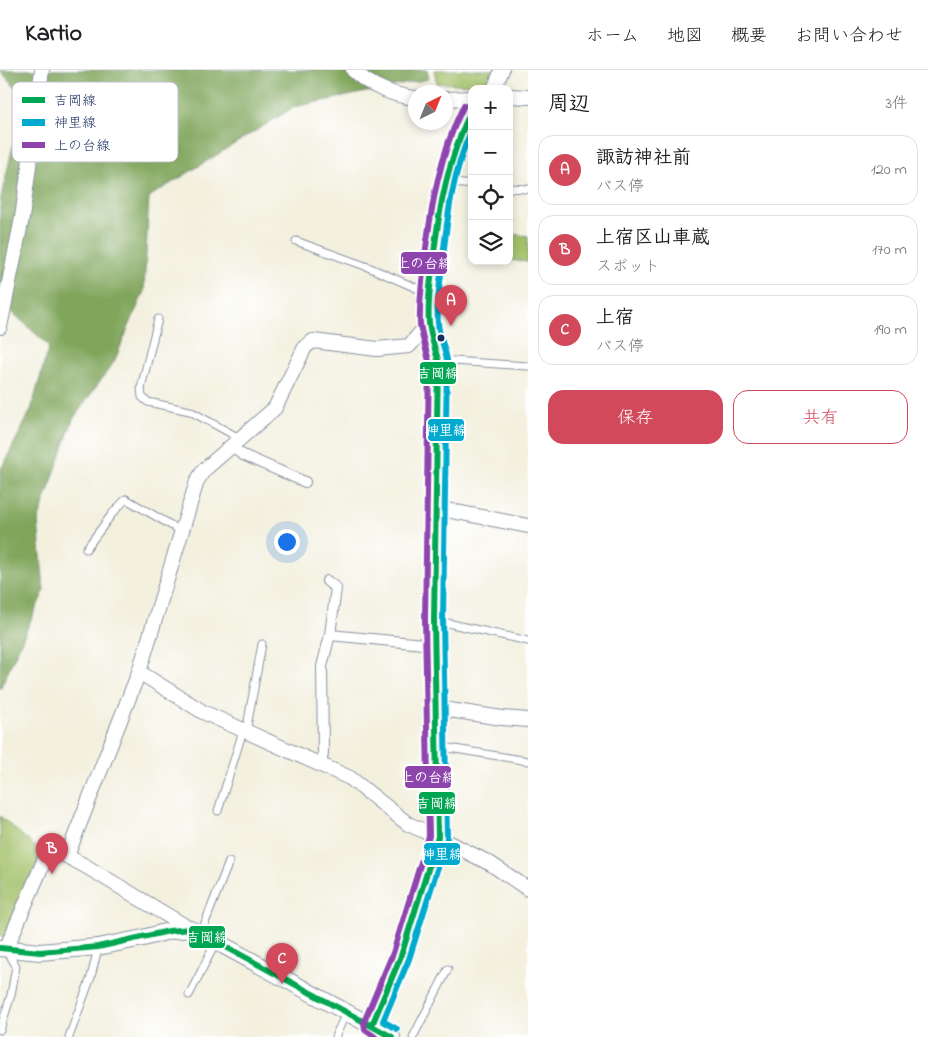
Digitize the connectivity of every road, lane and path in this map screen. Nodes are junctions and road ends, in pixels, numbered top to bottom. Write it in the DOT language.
graph roads {
  1 [pos="354,70"];
  2 [pos="502,70"];
  3 [pos="496,85"];
  4 [pos="513,96"];
  5 [pos="408,97"];
  6 [pos="528,97"];
  7 [pos="468,98"];
  8 [pos="453,99"];
  9 [pos="468,118"];
  10 [pos="30,162"];
  11 [pos="445,182"];
  12 [pos="468,185"];
  13 [pos="513,188"];
  14 [pos="528,190"];
  15 [pos="296,241"];
  16 [pos="430,294"];
  17 [pos="158,320"];
  18 [pos="429,323"];
  19 [pos="0,327"];
  20 [pos="438,360"];
  21 [pos="528,366"];
  22 [pos="236,442"];
  23 [pos="305,482"];
  24 [pos="436,508"];
  25 [pos="528,526"];
  26 [pos="181,531"];
  27 [pos="86,549"];
  28 [pos="327,581"];
  29 [pos="434,620"];
  30 [pos="330,635"];
  31 [pos="528,641"];
  32 [pos="262,644"];
  33 [pos="434,645"];
  34 [pos="139,672"];
  35 [pos="436,708"];
  36 [pos="528,720"];
  37 [pos="245,731"];
  38 [pos="437,746"];
  39 [pos="528,760"];
  40 [pos="320,765"];
  41 [pos="218,811"];
  42 [pos="438,837"];
  43 [pos="67,856"];
  44 [pos="229,862"];
  45 [pos="528,889"];
  46 [pos="196,931"];
  47 [pos="216,942"];
  48 [pos="98,947"];
  49 [pos="3,948"];
  50 [pos="448,968"];
  51 [pos="189,995"];
  52 [pos="347,1011"];
  53 [pos="372,1025"];
  54 [pos="0,1030"];
  55 [pos="70,1037"];
  56 [pos="335,1037"];
  57 [pos="392,1037"];
  58 [pos="412,1037"];
  1 -- 5 [label="street"];
  2 -- 3 [label="street"];
  4 -- 6 [label="street"];
  7 -- 8 [label="street"];
  9 -- 11 [label="street"];
  10 -- 19 [label="street"];
  11 -- 12 [label="lane"];
  11 -- 16 [label="street"];
  13 -- 14 [label="lane"];
  15 -- 16 [label="lane"];
  16 -- 18 [label="street"];
  17 -- 22 [label="lane"];
  18 -- 20 [label="street"];
  18 -- 22 [label="street"];
  20 -- 21 [label="lane"];
  20 -- 24 [label="street"];
  22 -- 23 [label="street"];
  22 -- 26 [label="street"];
  24 -- 25 [label="street"];
  24 -- 29 [label="street"];
  26 -- 27 [label="lane"];
  26 -- 34 [label="street"];
  28 -- 30 [label="street"];
  29 -- 31 [label="lane"];
  29 -- 33 [label="street"];
  30 -- 33 [label="street"];
  30 -- 40 [label="street"];
  32 -- 37 [label="lane"];
  33 -- 35 [label="street"];
  34 -- 37 [label="street"];
  34 -- 43 [label="street"];
  35 -- 36 [label="street"];
  35 -- 38 [label="street"];
  37 -- 40 [label="street"];
  37 -- 41 [label="lane"];
  38 -- 39 [label="lane"];
  38 -- 42 [label="street"];
  40 -- 42 [label="street"];
  42 -- 45 [label="street"];
  42 -- 53 [label="street"];
  43 -- 46 [label="street"];
  43 -- 49 [label="street"];
  44 -- 46 [label="lane"];
  46 -- 47 [label="street"];
  46 -- 48 [label="street"];
  47 -- 51 [label="lane"];
  47 -- 52 [label="street"];
  48 -- 49 [label="street"];
  48 -- 55 [label="lane"];
  49 -- 54 [label="lane"];
  50 -- 58 [label="lane"];
  52 -- 53 [label="street"];
  52 -- 56 [label="lane"];
  53 -- 57 [label="street"];
}
